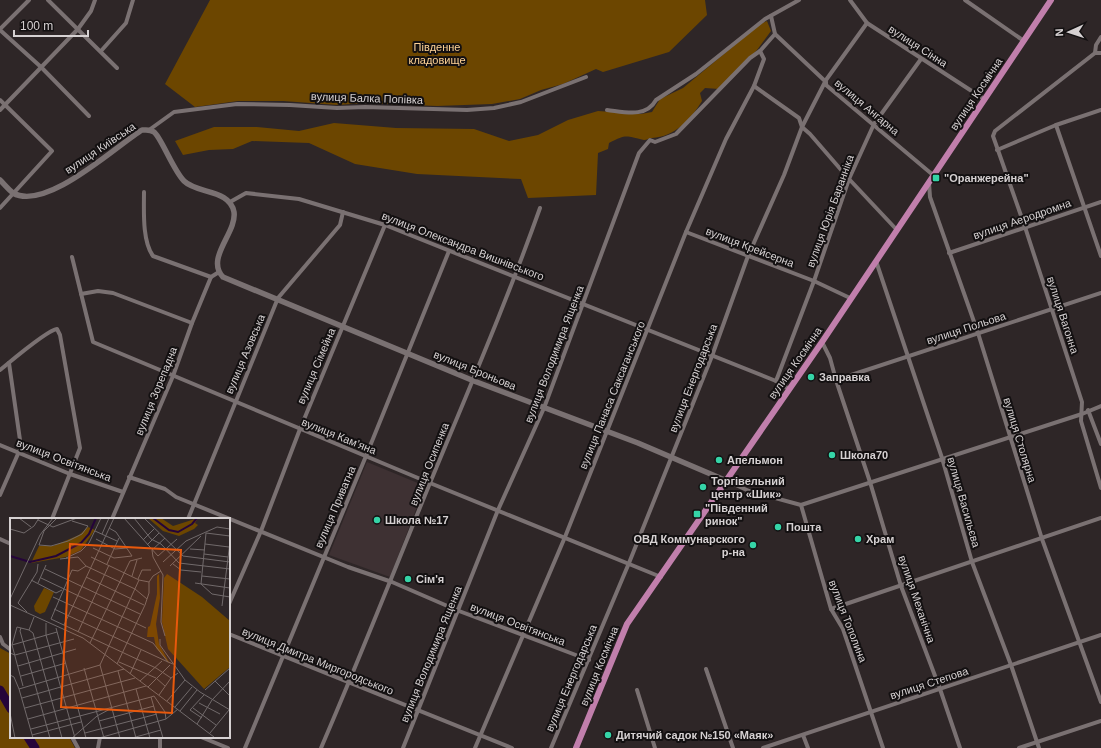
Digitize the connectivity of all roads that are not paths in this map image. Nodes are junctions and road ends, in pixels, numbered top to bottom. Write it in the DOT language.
graph roads {
  1 [pos="30,0"];
  2 [pos="48,0"];
  3 [pos="95,0"];
  4 [pos="133,0"];
  5 [pos="799,0"];
  6 [pos="850,0"];
  7 [pos="965,0"];
  8 [pos="1051,0"];
  9 [pos="771,16"];
  10 [pos="867,23"];
  11 [pos="0,29"];
  12 [pos="78,29"];
  13 [pos="775,34"];
  14 [pos="1101,37"];
  15 [pos="1024,41"];
  16 [pos="101,51"];
  17 [pos="760,51"];
  18 [pos="1095,53"];
  19 [pos="1101,53"];
  20 [pos="921,58"];
  21 [pos="41,67"];
  22 [pos="117,68"];
  23 [pos="586,77"];
  24 [pos="826,82"];
  25 [pos="754,86"];
  26 [pos="0,100"];
  27 [pos="984,100"];
  28 [pos="5,105"];
  29 [pos="0,110"];
  30 [pos="607,110"];
  31 [pos="1101,110"];
  32 [pos="89,116"];
  33 [pos="874,124"];
  34 [pos="1056,125"];
  35 [pos="802,127"];
  36 [pos="149,130"];
  37 [pos="998,150"];
  38 [pos="934,175"];
  39 [pos="849,179"];
  40 [pos="0,180"];
  41 [pos="929,181"];
  42 [pos="144,192"];
  43 [pos="14,193"];
  44 [pos="230,202"];
  45 [pos="1101,202"];
  46 [pos="1084,207"];
  47 [pos="0,208"];
  48 [pos="540,208"];
  49 [pos="343,212"];
  50 [pos="384,225"];
  51 [pos="1025,227"];
  52 [pos="896,229"];
  53 [pos="686,232"];
  54 [pos="449,251"];
  55 [pos="949,253"];
  56 [pos="748,256"];
  57 [pos="1101,256"];
  58 [pos="72,257"];
  59 [pos="875,260"];
  60 [pos="219,272"];
  61 [pos="516,276"];
  62 [pos="211,277"];
  63 [pos="814,281"];
  64 [pos="1101,293"];
  65 [pos="81,294"];
  66 [pos="278,298"];
  67 [pos="850,298"];
  68 [pos="583,305"];
  69 [pos="1052,309"];
  70 [pos="192,323"];
  71 [pos="343,326"];
  72 [pos="648,331"];
  73 [pos="978,333"];
  74 [pos="822,342"];
  75 [pos="408,354"];
  76 [pos="712,356"];
  77 [pos="908,356"];
  78 [pos="9,363"];
  79 [pos="0,370"];
  80 [pos="173,376"];
  81 [pos="474,380"];
  82 [pos="836,380"];
  83 [pos="776,381"];
  84 [pos="789,389"];
  85 [pos="235,402"];
  86 [pos="1101,406"];
  87 [pos="544,408"];
  88 [pos="1088,410"];
  89 [pos="1082,414"];
  90 [pos="300,429"];
  91 [pos="608,432"];
  92 [pos="1010,437"];
  93 [pos="1101,444"];
  94 [pos="0,445"];
  95 [pos="19,453"];
  96 [pos="366,456"];
  97 [pos="672,457"];
  98 [pos="942,458"];
  99 [pos="70,474"];
  100 [pos="129,477"];
  101 [pos="727,481"];
  102 [pos="870,482"];
  103 [pos="430,483"];
  104 [pos="1101,488"];
  105 [pos="123,492"];
  106 [pos="0,495"];
  107 [pos="195,504"];
  108 [pos="801,505"];
  109 [pos="498,510"];
  110 [pos="52,518"];
  111 [pos="112,518"];
  112 [pos="188,518"];
  113 [pos="229,518"];
  114 [pos="230,518"];
  115 [pos="1101,518"];
  116 [pos="261,531"];
  117 [pos="565,537"];
  118 [pos="0,539"];
  119 [pos="1042,539"];
  120 [pos="10,544"];
  121 [pos="324,556"];
  122 [pos="972,562"];
  123 [pos="629,563"];
  124 [pos="661,577"];
  125 [pos="392,582"];
  126 [pos="901,586"];
  127 [pos="230,602"];
  128 [pos="831,609"];
  129 [pos="459,611"];
  130 [pos="230,634"];
  131 [pos="523,635"];
  132 [pos="1101,635"];
  133 [pos="0,637"];
  134 [pos="1079,643"];
  135 [pos="10,649"];
  136 [pos="283,655"];
  137 [pos="589,660"];
  138 [pos="1011,665"];
  139 [pos="706,670"];
  140 [pos="349,684"];
  141 [pos="940,689"];
  142 [pos="636,690"];
  143 [pos="1101,702"];
  144 [pos="418,711"];
  145 [pos="871,712"];
  146 [pos="1101,721"];
  147 [pos="480,735"];
  148 [pos="803,735"];
  149 [pos="73,738"];
  150 [pos="100,738"];
  151 [pos="203,738"];
  152 [pos="1037,742"];
  153 [pos="78,748"];
  154 [pos="98,748"];
  155 [pos="228,748"];
  156 [pos="244,748"];
  157 [pos="321,748"];
  158 [pos="403,748"];
  159 [pos="475,748"];
  160 [pos="512,748"];
  161 [pos="551,748"];
  162 [pos="576,748"];
  163 [pos="655,748"];
  164 [pos="734,748"];
  165 [pos="763,748"];
  166 [pos="808,748"];
  167 [pos="883,748"];
  168 [pos="960,748"];
  169 [pos="1019,748"];
  170 [pos="1038,748"];
  1 -- 11 [label="street"];
  2 -- 12 [label="street"];
  3 -- 12 [label="street"];
  4 -- 16 [label="street"];
  5 -- 9 [label="street"];
  6 -- 10 [label="street, вулиця Сінна"];
  7 -- 15 [label="street"];
  8 -- 15 [label="main road, вулиця Космічна"];
  9 -- 13 [label="street"];
  9 -- 30 [label="street"];
  10 -- 20 [label="street, вулиця Сінна"];
  10 -- 24 [label="street, вулиця Енергодарська"];
  11 -- 21 [label="street"];
  12 -- 16 [label="street"];
  12 -- 21 [label="street"];
  13 -- 17 [label="street, вулиця Володимира Ященка"];
  13 -- 24 [label="street, вулиця Ангарна"];
  14 -- 18 [label="street"];
  15 -- 27 [label="main road, вулиця Космічна"];
  16 -- 22 [label="street"];
  17 -- 25 [label="street, вулиця Панаса Саксаганського"];
  17 -- 68 [label="street, вулиця Володимира Ященка"];
  18 -- 19 [label="street"];
  18 -- 37 [label="street, вулиця Вагонна"];
  20 -- 27 [label="street, вулиця Сінна"];
  20 -- 33 [label="street, вулиця Юрія Баранніка"];
  21 -- 28 [label="street"];
  21 -- 32 [label="street"];
  23 -- 36 [label="street, вулиця Балка Попівка"];
  24 -- 33 [label="street, вулиця Ангарна"];
  24 -- 35 [label="street, вулиця Енергодарська"];
  25 -- 35 [label="street"];
  25 -- 53 [label="street, вулиця Панаса Саксаганського"];
  26 -- 28 [label="street"];
  27 -- 38 [label="main road, вулиця Космічна"];
  28 -- 29 [label="street"];
  28 -- 43 [label="street"];
  31 -- 34 [label="street"];
  33 -- 38 [label="street, вулиця Ангарна"];
  33 -- 39 [label="street, вулиця Юрія Баранніка"];
  34 -- 37 [label="street"];
  34 -- 46 [label="street"];
  35 -- 39 [label="street"];
  35 -- 56 [label="street, вулиця Енергодарська"];
  36 -- 43 [label="street, вулиця Київська"];
  36 -- 44 [label="street"];
  37 -- 51 [label="street, вулиця Вагонна"];
  38 -- 41 [label="main road, вулиця Космічна"];
  39 -- 52 [label="street"];
  39 -- 63 [label="street, вулиця Юрія Баранніка"];
  40 -- 43 [label="street"];
  41 -- 52 [label="main road, вулиця Космічна"];
  41 -- 55 [label="street, вулиця Столярна"];
  42 -- 62 [label="street"];
  43 -- 47 [label="street"];
  44 -- 49 [label="street, вулиця Олександра Вишнівського"];
  44 -- 60 [label="street"];
  45 -- 46 [label="street, вулиця Аеродромна"];
  46 -- 51 [label="street, вулиця Аеродромна"];
  46 -- 57 [label="street"];
  48 -- 61 [label="street, вулиця Осипенка"];
  49 -- 50 [label="street, вулиця Олександра Вишнівського"];
  49 -- 66 [label="street, вулиця Азовська"];
  50 -- 54 [label="street, вулиця Олександра Вишнівського"];
  50 -- 71 [label="street, вулиця Сімейна"];
  51 -- 55 [label="street, вулиця Аеродромна"];
  51 -- 69 [label="street, вулиця Вагонна"];
  52 -- 59 [label="main road, вулиця Космічна"];
  53 -- 56 [label="street, вулиця Крейсерна"];
  53 -- 72 [label="street, вулиця Панаса Саксаганського"];
  54 -- 61 [label="street, вулиця Олександра Вишнівського"];
  54 -- 75 [label="street, вулиця Приватна"];
  55 -- 73 [label="street, вулиця Столярна"];
  56 -- 63 [label="street, вулиця Крейсерна"];
  56 -- 76 [label="street, вулиця Енергодарська"];
  58 -- 65 [label="street, вулиця Кам’яна"];
  59 -- 67 [label="main road, вулиця Космічна"];
  59 -- 77 [label="street, вулиця Васильєва"];
  60 -- 62 [label="street"];
  60 -- 66 [label="street, вулиця Броньова"];
  61 -- 68 [label="street, вулиця Олександра Вишнівського"];
  61 -- 81 [label="street, вулиця Осипенка"];
  62 -- 70 [label="street, вулиця Зорепадна"];
  63 -- 67 [label="street, вулиця Крейсерна"];
  63 -- 83 [label="street, вулиця Юрія Баранніка"];
  64 -- 69 [label="street, вулиця Польова"];
  65 -- 70 [label="street"];
  65 -- 80 [label="street, вулиця Кам’яна"];
  66 -- 71 [label="street, вулиця Броньова"];
  66 -- 85 [label="street, вулиця Азовська"];
  67 -- 74 [label="main road, вулиця Космічна"];
  68 -- 72 [label="street, вулиця Олександра Вишнівського"];
  68 -- 87 [label="street, вулиця Володимира Ященка"];
  69 -- 73 [label="street, вулиця Польова"];
  69 -- 89 [label="street, вулиця Вагонна"];
  70 -- 80 [label="street, вулиця Зорепадна"];
  71 -- 75 [label="street, вулиця Броньова"];
  71 -- 90 [label="street, вулиця Сімейна"];
  72 -- 76 [label="street, вулиця Олександра Вишнівського"];
  72 -- 91 [label="street, вулиця Панаса Саксаганського"];
  73 -- 77 [label="street, вулиця Польова"];
  73 -- 92 [label="street, вулиця Столярна"];
  74 -- 82 [label="street, вулиця Механічна"];
  74 -- 84 [label="main road, вулиця Космічна"];
  75 -- 81 [label="street, вулиця Броньова"];
  75 -- 96 [label="street, вулиця Приватна"];
  76 -- 83 [label="street, вулиця Олександра Вишнівського"];
  76 -- 97 [label="street, вулиця Енергодарська"];
  77 -- 82 [label="street, вулиця Польова"];
  77 -- 98 [label="street, вулиця Васильєва"];
  78 -- 79 [label="street"];
  78 -- 95 [label="street"];
  78 -- 99 [label="street"];
  80 -- 85 [label="street, вулиця Кам’яна"];
  80 -- 100 [label="street, вулиця Зорепадна"];
  81 -- 87 [label="street, вулиця Броньова"];
  81 -- 103 [label="street, вулиця Осипенка"];
  82 -- 102 [label="street, вулиця Механічна"];
  83 -- 84 [label="street, вулиця Олександра Вишнівського"];
  84 -- 101 [label="main road, вулиця Космічна"];
  85 -- 90 [label="street, вулиця Кам’яна"];
  85 -- 107 [label="street, вулиця Азовська"];
  86 -- 88 [label="street"];
  87 -- 91 [label="street, вулиця Броньова"];
  87 -- 109 [label="street, вулиця Володимира Ященка"];
  88 -- 89 [label="street"];
  88 -- 93 [label="street"];
  89 -- 92 [label="street"];
  89 -- 104 [label="street, вулиця Вагонна"];
  90 -- 96 [label="street, вулиця Кам’яна"];
  90 -- 116 [label="street, вулиця Сімейна"];
  91 -- 97 [label="street, вулиця Броньова"];
  91 -- 117 [label="street, вулиця Панаса Саксаганського"];
  92 -- 98 [label="street"];
  92 -- 119 [label="street, вулиця Столярна"];
  94 -- 95 [label="street, вулиця Освітянська"];
  95 -- 99 [label="street, вулиця Освітянська"];
  95 -- 106 [label="street"];
  96 -- 103 [label="street, вулиця Кам’яна"];
  96 -- 121 [label="street, вулиця Приватна"];
  97 -- 101 [label="street, вулиця Броньова"];
  97 -- 123 [label="street, вулиця Енергодарська"];
  98 -- 102 [label="street"];
  98 -- 122 [label="street, вулиця Васильєва"];
  99 -- 105 [label="street, вулиця Освітянська"];
  99 -- 110 [label="street"];
  100 -- 105 [label="street, вулиця Зорепадна"];
  100 -- 107 [label="street, вулиця Освітянська"];
  101 -- 108 [label="street"];
  101 -- 124 [label="main road, вулиця Космічна"];
  102 -- 108 [label="street"];
  102 -- 126 [label="street, вулиця Механічна"];
  103 -- 109 [label="street, вулиця Кам’яна"];
  103 -- 125 [label="street, вулиця Осипенка"];
  105 -- 111 [label="street, вулиця Зорепадна"];
  107 -- 112 [label="street, вулиця Азовська"];
  107 -- 113 [label="street, вулиця Освітянська"];
  108 -- 128 [label="street, вулиця Тополина"];
  109 -- 117 [label="street, вулиця Кам’яна"];
  109 -- 129 [label="street, вулиця Володимира Ященка"];
  114 -- 116 [label="street, вулиця Освітянська"];
  115 -- 119 [label="street"];
  116 -- 121 [label="street, вулиця Освітянська"];
  116 -- 127 [label="street, вулиця Сімейна"];
  117 -- 123 [label="street, вулиця Кам’яна"];
  117 -- 131 [label="street, вулиця Панаса Саксаганського"];
  118 -- 120 [label="street"];
  119 -- 122 [label="street"];
  119 -- 134 [label="street, вулиця Столярна"];
  121 -- 125 [label="street, вулиця Освітянська"];
  121 -- 136 [label="street, вулиця Приватна"];
  122 -- 126 [label="street"];
  122 -- 138 [label="street, вулиця Васильєва"];
  123 -- 124 [label="street, вулиця Кам’яна"];
  123 -- 137 [label="street, вулиця Енергодарська"];
  124 -- 162 [label="main road, вулиця Космічна"];
  125 -- 129 [label="street, вулиця Освітянська"];
  125 -- 140 [label="street, вулиця Осипенка"];
  126 -- 128 [label="street"];
  126 -- 141 [label="street, вулиця Механічна"];
  128 -- 145 [label="street, вулиця Тополина"];
  129 -- 131 [label="street, вулиця Освітянська"];
  129 -- 144 [label="street, вулиця Володимира Ященка"];
  130 -- 136 [label="street, вулиця Дмитра Миргородського"];
  131 -- 137 [label="street, вулиця Освітянська"];
  131 -- 147 [label="street, вулиця Панаса Саксаганського"];
  132 -- 134 [label="street, вулиця Степова"];
  133 -- 135 [label="street"];
  134 -- 138 [label="street, вулиця Степова"];
  134 -- 143 [label="street, вулиця Столярна"];
  136 -- 140 [label="street, вулиця Дмитра Миргородського"];
  136 -- 156 [label="street, вулиця Приватна"];
  137 -- 161 [label="street, вулиця Енергодарська"];
  138 -- 141 [label="street, вулиця Степова"];
  138 -- 152 [label="street, вулиця Васильєва"];
  139 -- 164 [label="street"];
  140 -- 144 [label="street, вулиця Дмитра Миргородського"];
  140 -- 157 [label="street, вулиця Осипенка"];
  141 -- 145 [label="street, вулиця Степова"];
  141 -- 168 [label="street, вулиця Механічна"];
  142 -- 163 [label="street"];
  144 -- 147 [label="street, вулиця Дмитра Миргородського"];
  144 -- 158 [label="street, вулиця Володимира Ященка"];
  145 -- 148 [label="street, вулиця Степова"];
  145 -- 167 [label="street, вулиця Тополина"];
  146 -- 152 [label="street"];
  147 -- 159 [label="street, вулиця Панаса Саксаганського"];
  147 -- 160 [label="street, вулиця Дмитра Миргородського"];
  148 -- 165 [label="street, вулиця Степова"];
  148 -- 166 [label="street"];
  149 -- 153 [label="street"];
  150 -- 154 [label="street"];
  151 -- 155 [label="street"];
  152 -- 169 [label="street"];
  152 -- 170 [label="street, вулиця Васильєва"];
}
